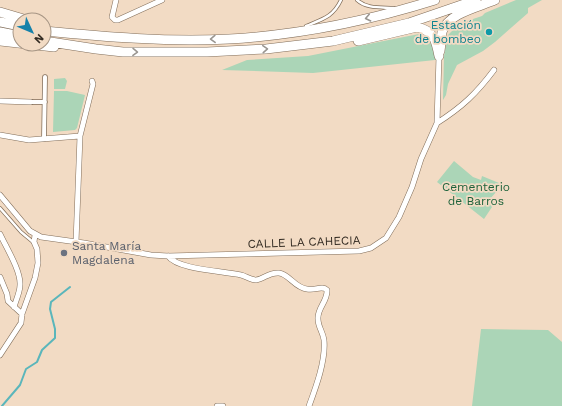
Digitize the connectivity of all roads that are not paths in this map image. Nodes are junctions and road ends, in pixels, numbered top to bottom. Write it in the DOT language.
graph roads {
  1 [pos="116,0"];
  2 [pos="162,0"];
  3 [pos="341,0"];
  4 [pos="357,0"];
  5 [pos="435,0"];
  6 [pos="476,0"];
  7 [pos="495,0"];
  8 [pos="406,9"];
  9 [pos="0,12"];
  10 [pos="12,16"];
  11 [pos="0,22"];
  12 [pos="12,24"];
  13 [pos="52,26"];
  14 [pos="0,32"];
  15 [pos="52,32"];
  16 [pos="294,32"];
  17 [pos="12,34"];
  18 [pos="92,35"];
  19 [pos="333,41"];
  20 [pos="0,42"];
  21 [pos="52,42"];
  22 [pos="96,50"];
  23 [pos="439,56"];
  24 [pos="494,70"];
  25 [pos="45,77"];
  26 [pos="92,81"];
  27 [pos="0,101"];
  28 [pos="31,102"];
  29 [pos="45,102"];
  30 [pos="437,123"];
  31 [pos="0,135"];
  32 [pos="80,136"];
  33 [pos="44,139"];
  34 [pos="0,195"];
  35 [pos="0,208"];
  36 [pos="0,234"];
  37 [pos="35,235"];
  38 [pos="34,242"];
  39 [pos="76,242"];
  40 [pos="168,256"];
  41 [pos="0,277"];
  42 [pos="14,307"];
  43 [pos="22,314"];
  44 [pos="0,355"];
  45 [pos="217,406"];
  46 [pos="223,406"];
  47 [pos="309,406"];
  1 -- 2 [label="street"];
  3 -- 16 [label="lane"];
  4 -- 8 [label="lane"];
  5 -- 8 [label="highway"];
  6 -- 19 [label="highway"];
  7 -- 23 [label="highway"];
  8 -- 16 [label="highway, one-way"];
  9 -- 10 [label="highway"];
  11 -- 12 [label="highway"];
  13 -- 18 [label="highway"];
  14 -- 17 [label="highway"];
  15 -- 18 [label="highway"];
  16 -- 18 [label="highway, one-way"];
  22 -- 19 [label="highway, one-way"];
  19 -- 23 [label="highway"];
  20 -- 22 [label="highway"];
  21 -- 22 [label="highway"];
  23 -- 30 [label="street, CALLE LA CAHECIA"];
  24 -- 30 [label="street"];
  25 -- 29 [label="street"];
  26 -- 32 [label="street"];
  27 -- 28 [label="street"];
  28 -- 29 [label="street"];
  29 -- 33 [label="street"];
  30 -- 40 [label="street, CALLE LA CAHECIA"];
  31 -- 33 [label="street"];
  32 -- 33 [label="street"];
  32 -- 39 [label="street"];
  34 -- 37 [label="street"];
  35 -- 38 [label="lane"];
  36 -- 42 [label="street"];
  37 -- 38 [label="street"];
  37 -- 39 [label="street, CALLE LA CAHECIA"];
  38 -- 43 [label="street"];
  39 -- 40 [label="street, CALLE LA CAHECIA"];
  40 -- 47 [label="street"];
  41 -- 42 [label="street"];
  42 -- 43 [label="street"];
  43 -- 44 [label="street"];
  45 -- 46 [label="street"];
}
